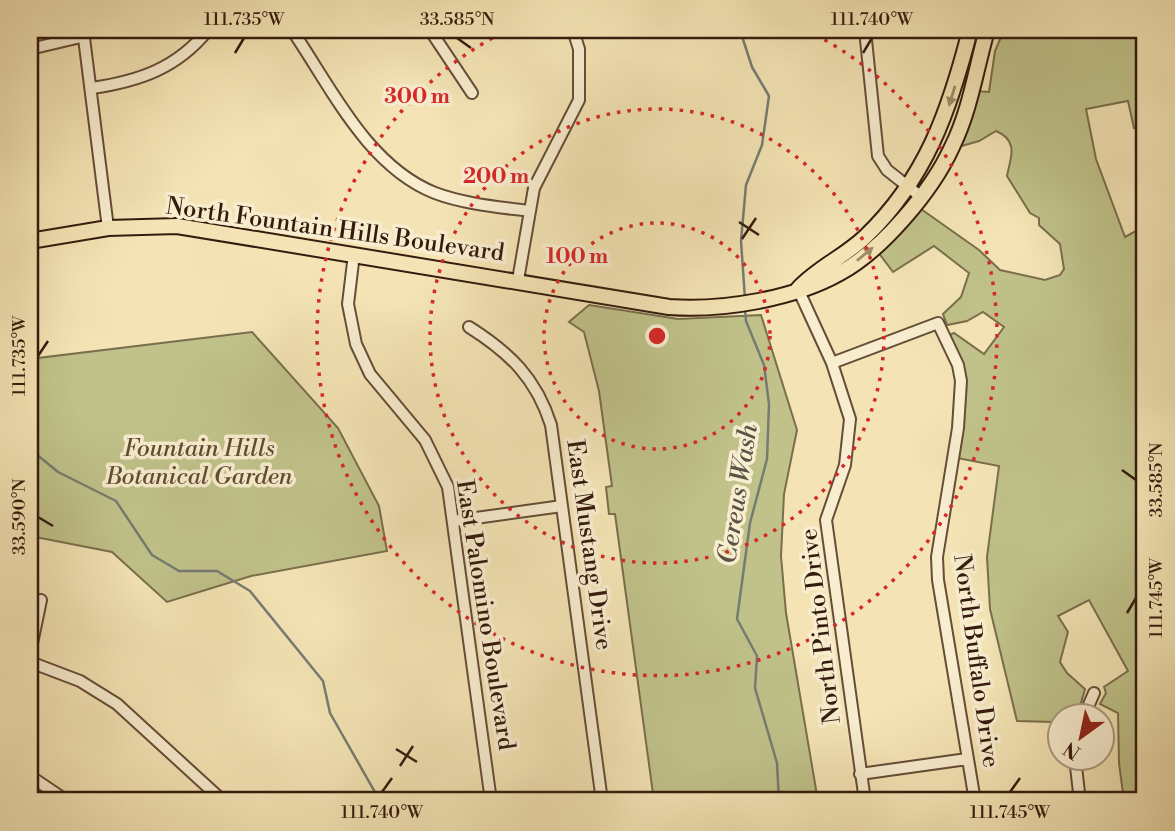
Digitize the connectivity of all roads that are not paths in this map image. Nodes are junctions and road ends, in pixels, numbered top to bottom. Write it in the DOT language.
graph roads {
  1 [pos="208,30"];
  2 [pos="292,30"];
  3 [pos="430,30"];
  4 [pos="573,30"];
  5 [pos="865,30"];
  6 [pos="970,30"];
  7 [pos="987,30"];
  8 [pos="84,33"];
  9 [pos="30,49"];
  10 [pos="92,88"];
  11 [pos="472,93"];
  12 [pos="907,188"];
  13 [pos="920,196"];
  14 [pos="529,211"];
  15 [pos="108,228"];
  16 [pos="30,241"];
  17 [pos="354,254"];
  18 [pos="518,280"];
  19 [pos="799,289"];
  20 [pos="469,327"];
  21 [pos="832,363"];
  22 [pos="562,506"];
  23 [pos="454,521"];
  24 [pos="41,600"];
  25 [pos="30,653"];
  26 [pos="30,662"];
  27 [pos="1094,693"];
  28 [pos="1090,702"];
  29 [pos="967,759"];
  30 [pos="1077,772"];
  31 [pos="860,774"];
  32 [pos="30,776"];
  33 [pos="67,801"];
  34 [pos="223,801"];
  35 [pos="491,801"];
  36 [pos="603,801"];
  37 [pos="865,801"];
  38 [pos="975,801"];
  39 [pos="1080,801"];
  1 -- 10 [label="street"];
  2 -- 14 [label="street"];
  3 -- 11 [label="street"];
  4 -- 14 [label="street"];
  5 -- 12 [label="street"];
  6 -- 12 [label="main road, North Fountain Hills Boulevard, one-way"];
  7 -- 13 [label="main road, North Fountain Hills Boulevard"];
  8 -- 9 [label="street"];
  8 -- 10 [label="street"];
  10 -- 15 [label="street"];
  12 -- 13 [label="street"];
  12 -- 19 [label="main road, North Fountain Hills Boulevard"];
  19 -- 13 [label="main road, North Fountain Hills Boulevard, one-way"];
  14 -- 18 [label="street"];
  15 -- 16 [label="main road, North Fountain Hills Boulevard"];
  15 -- 17 [label="main road, North Fountain Hills Boulevard"];
  17 -- 18 [label="main road, North Fountain Hills Boulevard"];
  17 -- 23 [label="street, East Palomino Boulevard"];
  18 -- 19 [label="main road, North Fountain Hills Boulevard"];
  19 -- 21 [label="street, North Pinto Drive"];
  20 -- 22 [label="street, East Mustang Drive"];
  21 -- 29 [label="street, North Buffalo Drive"];
  21 -- 31 [label="street, North Pinto Drive"];
  22 -- 23 [label="street"];
  22 -- 36 [label="street, East Mustang Drive"];
  23 -- 35 [label="street, East Palomino Boulevard"];
  24 -- 25 [label="street"];
  26 -- 34 [label="street"];
  27 -- 28 [label="street"];
  29 -- 31 [label="street"];
  29 -- 38 [label="street, North Buffalo Drive"];
  30 -- 39 [label="street"];
  31 -- 37 [label="street, North Pinto Drive"];
  32 -- 33 [label="street"];
}
